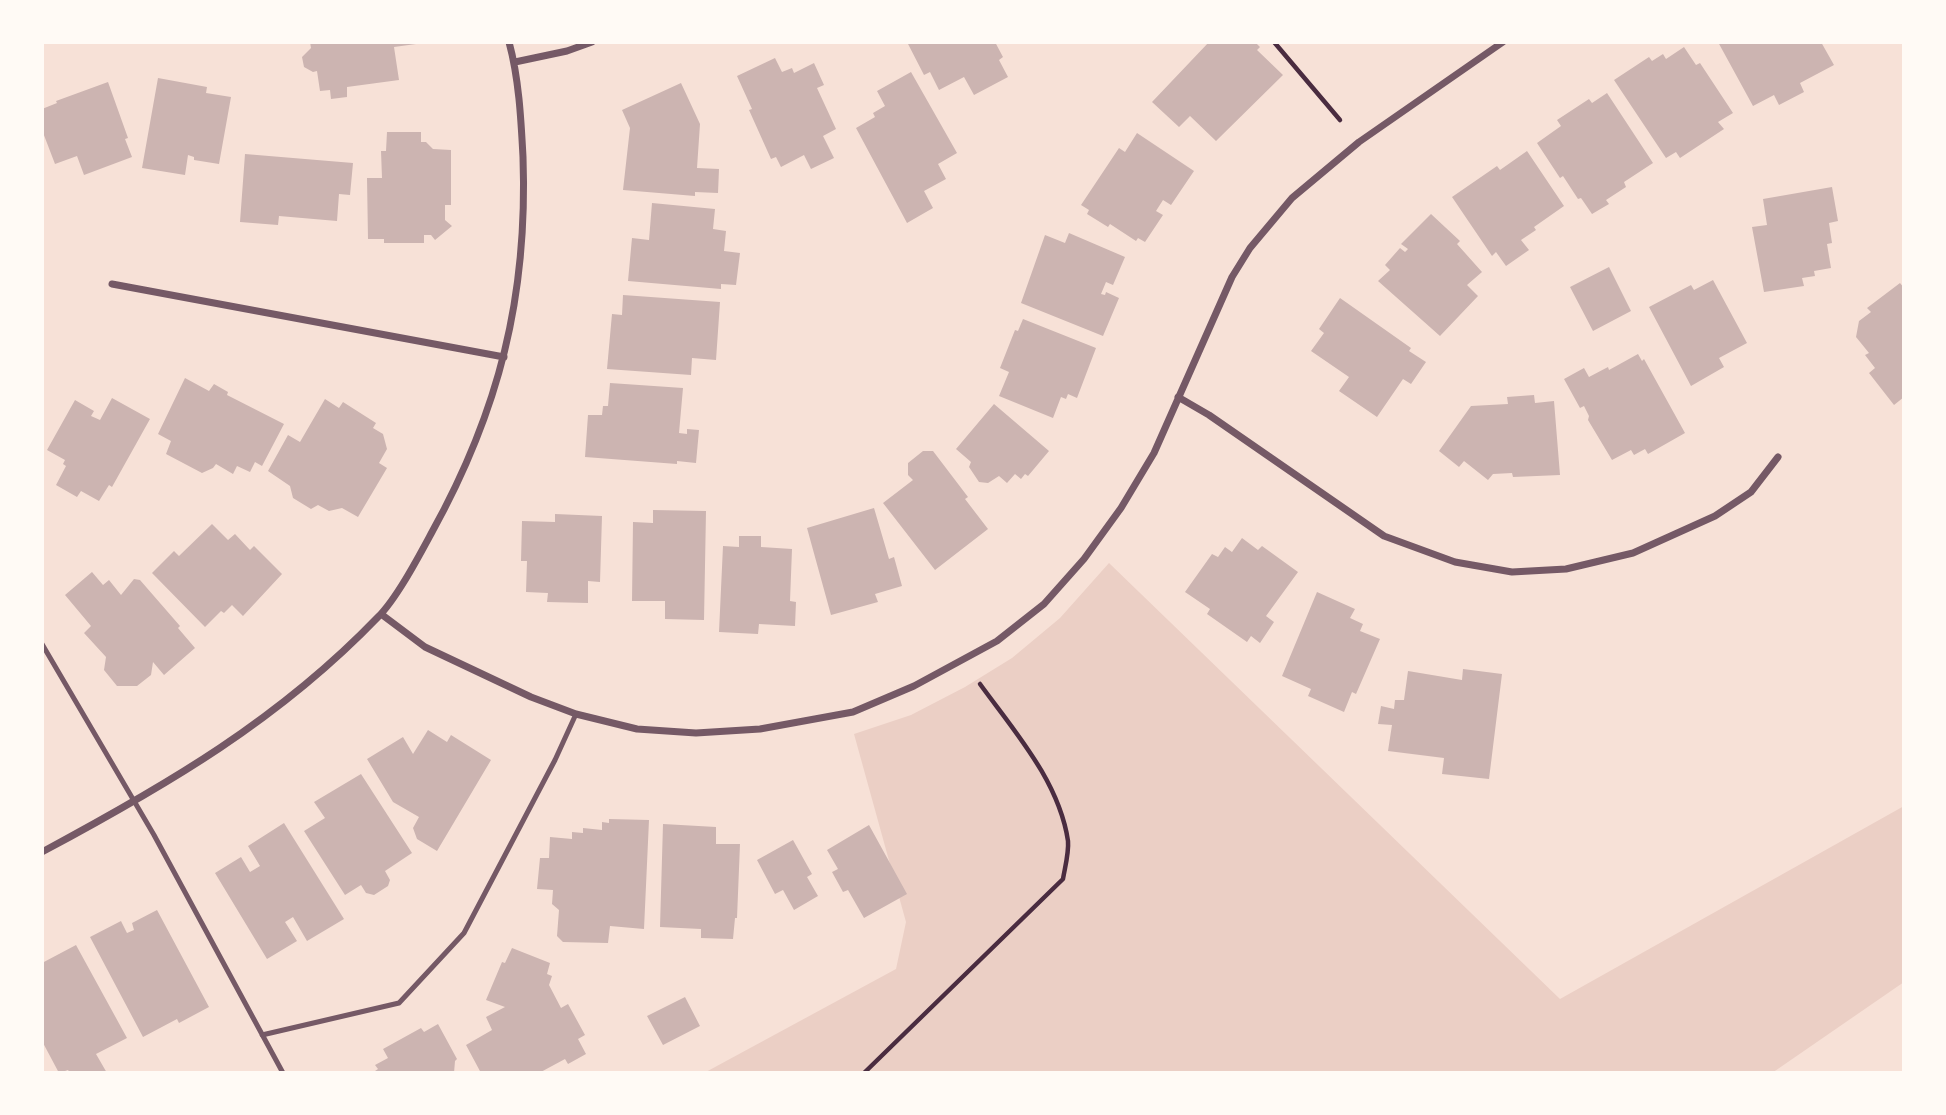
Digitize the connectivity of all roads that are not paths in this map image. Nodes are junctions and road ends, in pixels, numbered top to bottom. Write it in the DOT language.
graph roads {
  1 [pos="509,42"];
  2 [pos="592,42"];
  3 [pos="1503,42"];
  4 [pos="514,62"];
  5 [pos="112,284"];
  6 [pos="504,356"];
  7 [pos="1178,397"];
  8 [pos="1778,457"];
  9 [pos="381,614"];
  10 [pos="42,644"];
  11 [pos="576,714"];
  12 [pos="135,802"];
  13 [pos="42,852"];
  14 [pos="262,1035"];
  15 [pos="283,1073"];
  1 -- 4 [label="street"];
  2 -- 4 [label="street"];
  3 -- 7 [label="street"];
  4 -- 6 [label="street"];
  5 -- 6 [label="street"];
  6 -- 9 [label="street"];
  7 -- 8 [label="street"];
  7 -- 11 [label="street"];
  9 -- 11 [label="street"];
  9 -- 12 [label="street"];
  10 -- 12 [label="lane"];
  11 -- 14 [label="lane"];
  12 -- 13 [label="street"];
  12 -- 14 [label="lane"];
  14 -- 15 [label="lane"];
}
